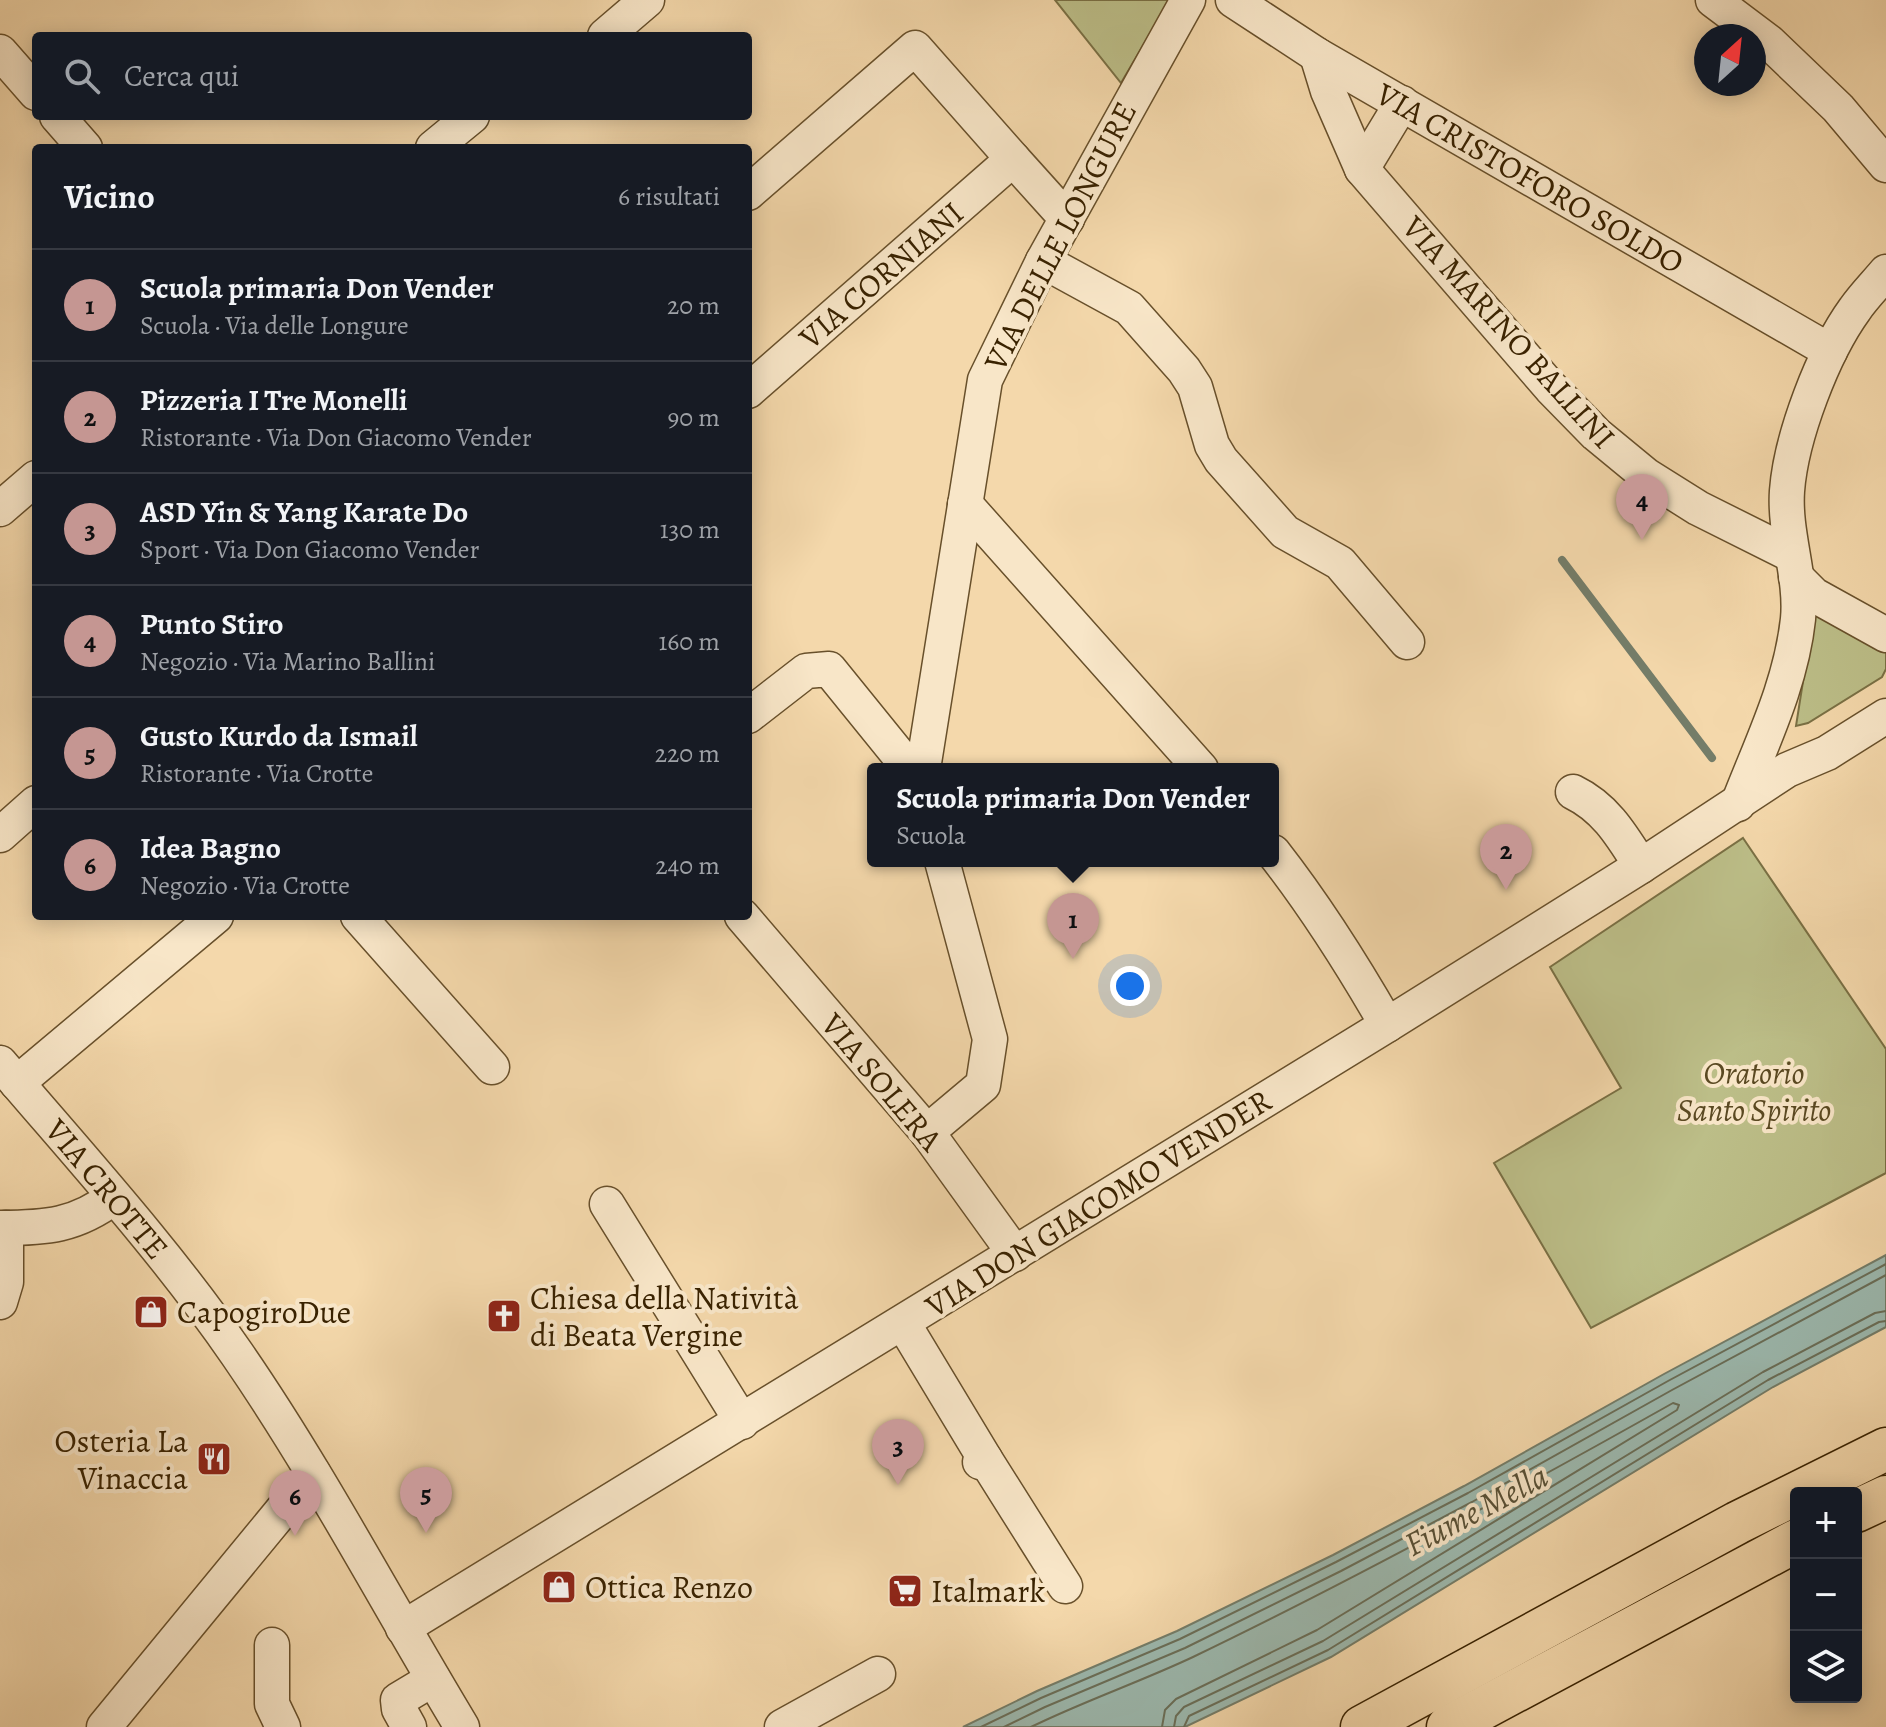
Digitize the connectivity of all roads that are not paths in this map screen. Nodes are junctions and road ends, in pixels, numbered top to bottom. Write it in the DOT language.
graph roads {
  1 [pos="647,0"];
  2 [pos="1188,0"];
  3 [pos="1233,0"];
  4 [pos="1713,0"];
  5 [pos="610,32"];
  6 [pos="0,52"];
  7 [pos="1317,55"];
  8 [pos="32,88"];
  9 [pos="1402,103"];
  10 [pos="60,120"];
  11 [pos="467,120"];
  12 [pos="82,144"];
  13 [pos="438,144"];
  14 [pos="1013,159"];
  15 [pos="1886,165"];
  16 [pos="1362,169"];
  17 [pos="752,190"];
  18 [pos="1067,219"];
  19 [pos="1043,261"];
  20 [pos="1886,272"];
  21 [pos="1830,351"];
  22 [pos="752,387"];
  23 [pos="32,481"];
  24 [pos="965,504"];
  25 [pos="0,509"];
  26 [pos="1794,566"];
  27 [pos="1886,635"];
  28 [pos="1407,642"];
  29 [pos="1886,693"];
  30 [pos="752,713"];
  31 [pos="1886,716"];
  32 [pos="905,763"];
  33 [pos="924,763"];
  34 [pos="1196,763"];
  35 [pos="1787,770"];
  36 [pos="1573,792"];
  37 [pos="1738,804"];
  38 [pos="32,807"];
  39 [pos="0,835"];
  40 [pos="1279,860"];
  41 [pos="1641,866"];
  42 [pos="944,867"];
  43 [pos="211,920"];
  44 [pos="362,920"];
  45 [pos="745,920"];
  46 [pos="1387,1025"];
  47 [pos="492,1067"];
  48 [pos="8,1073"];
  49 [pos="927,1132"];
  50 [pos="114,1197"];
  51 [pos="607,1204"];
  52 [pos="3,1228"];
  53 [pos="1015,1254"];
  54 [pos="0,1302"];
  55 [pos="903,1323"];
  56 [pos="733,1438"];
  57 [pos="1886,1449"];
  58 [pos="313,1473"];
  59 [pos="1886,1497"];
  60 [pos="1862,1508"];
  61 [pos="1790,1544"];
  62 [pos="1065,1586"];
  63 [pos="403,1628"];
  64 [pos="272,1645"];
  65 [pos="878,1674"];
  66 [pos="433,1679"];
  67 [pos="104,1727"];
  68 [pos="283,1727"];
  69 [pos="409,1727"];
  70 [pos="462,1727"];
  71 [pos="782,1727"];
  72 [pos="1362,1727"];
  73 [pos="1448,1727"];
  1 -- 5 [label="street"];
  2 -- 18 [label="street, VIA DELLE LONGURE"];
  3 -- 7 [label="street, VIA CRISTOFORO SOLDO"];
  4 -- 15 [label="street"];
  6 -- 8 [label="street"];
  7 -- 9 [label="street, VIA CRISTOFORO SOLDO"];
  7 -- 16 [label="street, VIA MARINO BALLINI"];
  9 -- 16 [label="street"];
  9 -- 21 [label="street, VIA CRISTOFORO SOLDO"];
  10 -- 12 [label="street"];
  11 -- 13 [label="street"];
  14 -- 17 [label="street"];
  14 -- 18 [label="street"];
  14 -- 22 [label="street, VIA CORNIANI"];
  16 -- 26 [label="street, VIA MARINO BALLINI"];
  18 -- 19 [label="street, VIA DELLE LONGURE"];
  19 -- 24 [label="street, VIA DELLE LONGURE"];
  19 -- 28 [label="street"];
  20 -- 21 [label="street"];
  21 -- 26 [label="street"];
  23 -- 25 [label="street"];
  24 -- 33 [label="street, VIA DELLE LONGURE"];
  24 -- 34 [label="street"];
  26 -- 27 [label="street, VIA MARINO BALLINI"];
  26 -- 37 [label="street"];
  29 -- 35 [label="street, VIA DON GIACOMO VENDER"];
  30 -- 32 [label="street"];
  31 -- 35 [label="street, VIA DON GIACOMO VENDER"];
  35 -- 37 [label="street, VIA DON GIACOMO VENDER"];
  36 -- 41 [label="street"];
  37 -- 41 [label="street, VIA DON GIACOMO VENDER"];
  38 -- 39 [label="street"];
  40 -- 46 [label="street"];
  41 -- 46 [label="street, VIA DON GIACOMO VENDER"];
  42 -- 49 [label="street"];
  43 -- 48 [label="street"];
  44 -- 47 [label="street"];
  45 -- 49 [label="street, VIA SOLERA"];
  46 -- 53 [label="street, VIA DON GIACOMO VENDER"];
  48 -- 50 [label="street, VIA CROTTE"];
  49 -- 53 [label="street, VIA SOLERA"];
  50 -- 52 [label="street"];
  50 -- 58 [label="street, VIA CROTTE"];
  51 -- 56 [label="street"];
  52 -- 54 [label="street"];
  53 -- 55 [label="street, VIA DON GIACOMO VENDER"];
  55 -- 56 [label="street, VIA DON GIACOMO VENDER"];
  55 -- 62 [label="street"];
  56 -- 63 [label="street, VIA DON GIACOMO VENDER"];
  57 -- 72 [label="main road"];
  58 -- 63 [label="street, VIA CROTTE"];
  58 -- 67 [label="street"];
  59 -- 60 [label="main road"];
  61 -- 73 [label="main road"];
  63 -- 66 [label="street, VIA CROTTE"];
  64 -- 68 [label="street"];
  65 -- 71 [label="street"];
  66 -- 69 [label="street"];
  66 -- 70 [label="street, VIA CROTTE"];
}
